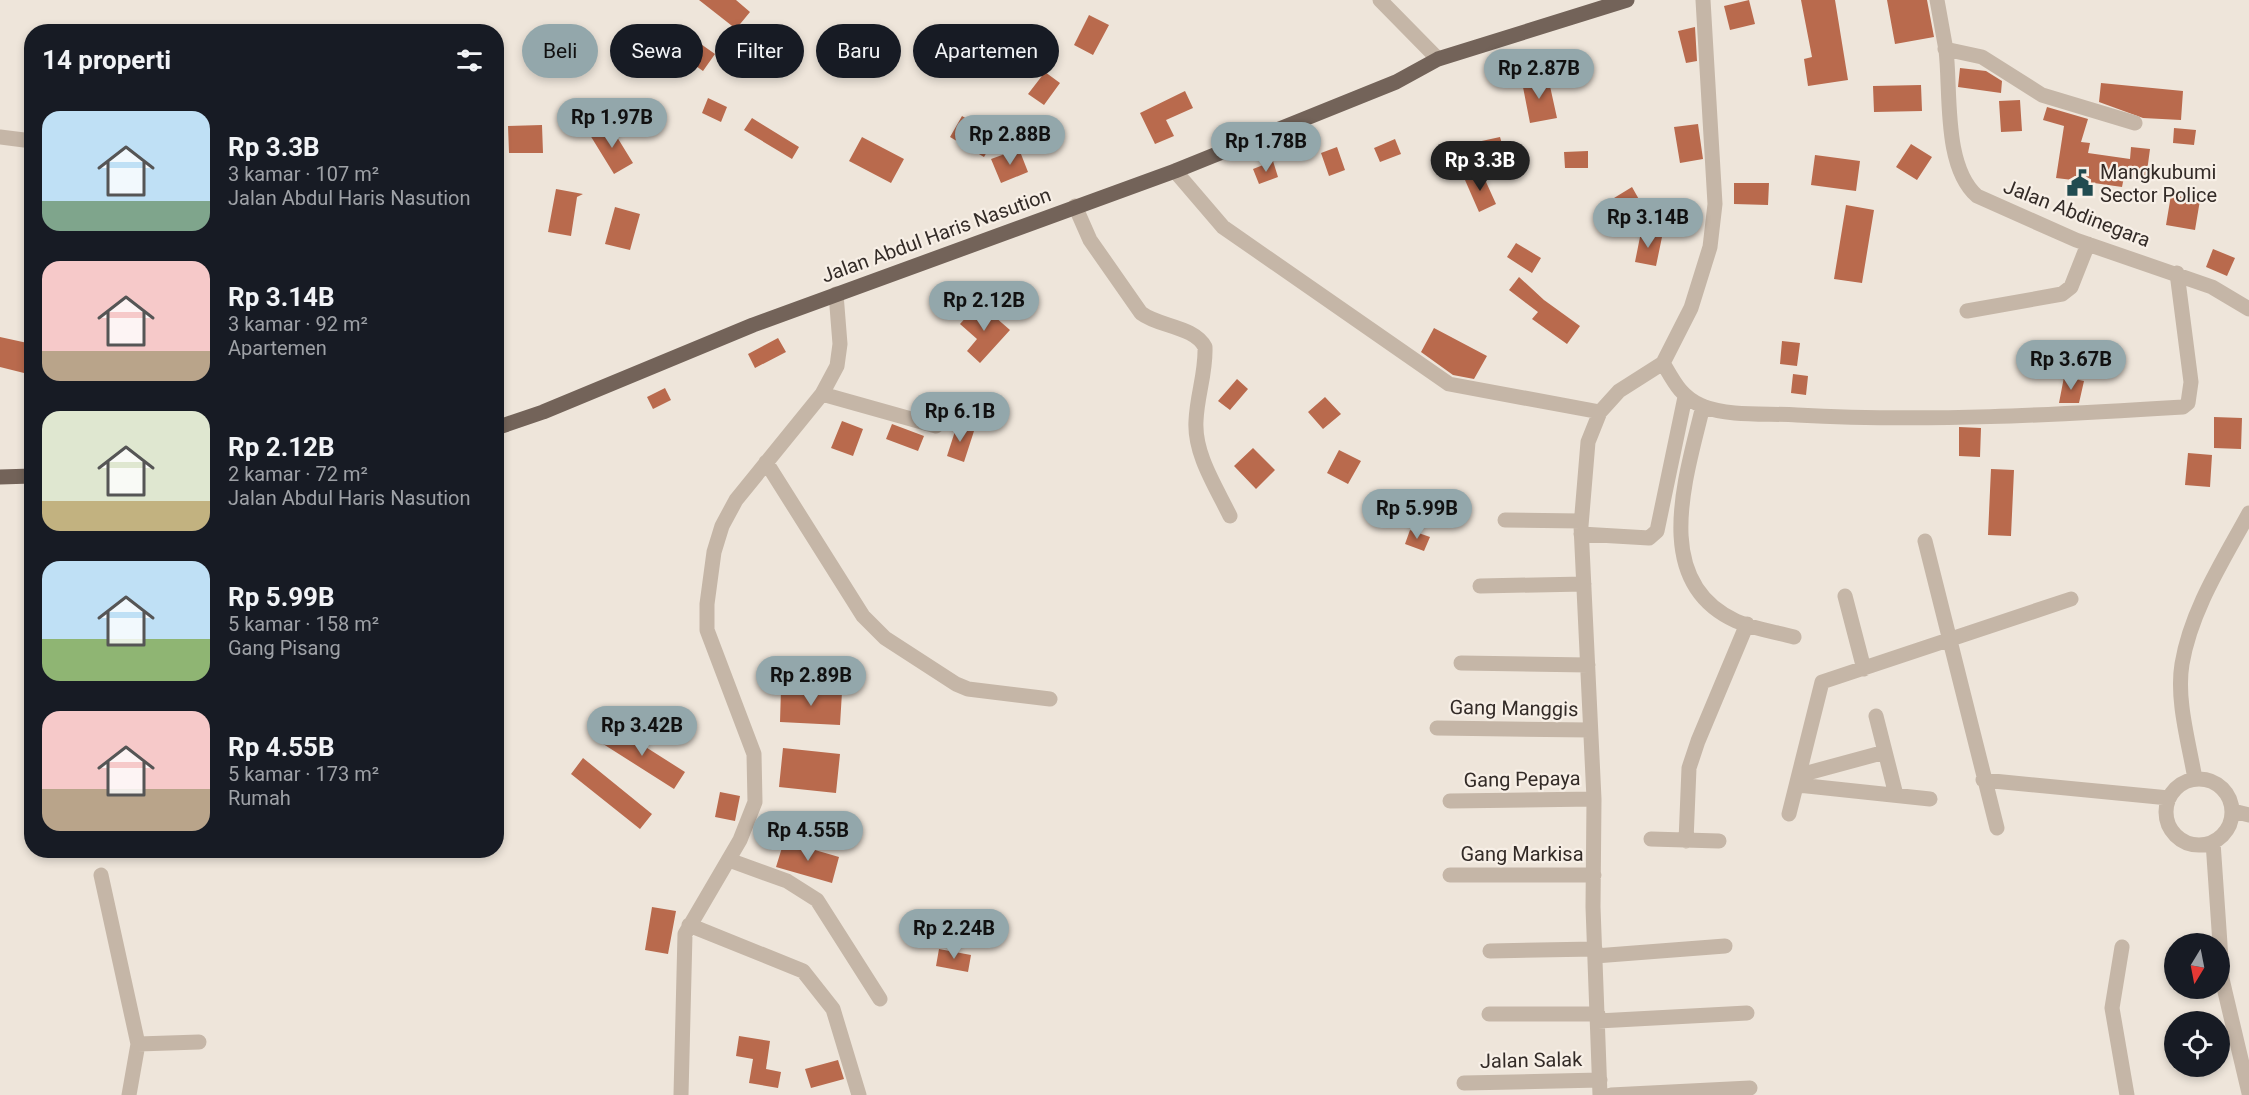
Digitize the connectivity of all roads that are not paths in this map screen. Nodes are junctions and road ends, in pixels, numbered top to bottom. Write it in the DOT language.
graph roads {
  1 [pos="1380,0"];
  2 [pos="1627,0"];
  3 [pos="1703,0"];
  4 [pos="1937,0"];
  5 [pos="1946,49"];
  6 [pos="1438,59"];
  7 [pos="2135,123"];
  8 [pos="0,137"];
  9 [pos="24,140"];
  10 [pos="1175,171"];
  11 [pos="1075,206"];
  12 [pos="2088,244"];
  13 [pos="2177,273"];
  14 [pos="836,294"];
  15 [pos="2249,309"];
  16 [pos="1967,310"];
  17 [pos="1663,363"];
  18 [pos="822,394"];
  19 [pos="1685,397"];
  20 [pos="1703,406"];
  21 [pos="1600,412"];
  22 [pos="504,425"];
  23 [pos="936,426"];
  24 [pos="766,462"];
  25 [pos="24,476"];
  26 [pos="0,477"];
  27 [pos="2249,513"];
  28 [pos="1230,516"];
  29 [pos="1505,520"];
  30 [pos="1581,527"];
  31 [pos="1925,541"];
  32 [pos="1584,584"];
  33 [pos="1480,586"];
  34 [pos="1845,596"];
  35 [pos="2071,599"];
  36 [pos="1747,624"];
  37 [pos="1794,637"];
  38 [pos="1949,641"];
  39 [pos="1461,663"];
  40 [pos="1588,665"];
  41 [pos="1864,669"];
  42 [pos="1050,699"];
  43 [pos="1876,716"];
  44 [pos="1437,728"];
  45 [pos="1590,730"];
  46 [pos="1885,752"];
  47 [pos="2195,779"];
  48 [pos="1799,780"];
  49 [pos="1983,780"];
  50 [pos="1896,795"];
  51 [pos="1930,798"];
  52 [pos="2169,798"];
  53 [pos="1594,799"];
  54 [pos="1450,801"];
  55 [pos="2233,811"];
  56 [pos="1789,814"];
  57 [pos="2249,814"];
  58 [pos="1997,828"];
  59 [pos="1651,839"];
  60 [pos="1686,841"];
  61 [pos="1719,841"];
  62 [pos="2213,842"];
  63 [pos="729,860"];
  64 [pos="101,875"];
  65 [pos="1450,875"];
  66 [pos="1594,876"];
  67 [pos="689,925"];
  68 [pos="2219,933"];
  69 [pos="1725,946"];
  70 [pos="2122,947"];
  71 [pos="1490,951"];
  72 [pos="1595,953"];
  73 [pos="880,999"];
  74 [pos="2227,999"];
  75 [pos="1748,1013"];
  76 [pos="1489,1014"];
  77 [pos="1598,1017"];
  78 [pos="199,1042"];
  79 [pos="138,1044"];
  80 [pos="1464,1083"];
  81 [pos="1600,1087"];
  82 [pos="1750,1088"];
  83 [pos="2249,1093"];
  84 [pos="129,1095"];
  85 [pos="681,1095"];
  86 [pos="859,1095"];
  87 [pos="1611,1095"];
  88 [pos="2127,1095"];
  1 -- 6 [label="street"];
  2 -- 6 [label="main road, Jalan Abdul Haris Nasution"];
  3 -- 17 [label="street"];
  4 -- 5 [label="street, Jalan Abdinegara"];
  5 -- 7 [label="street"];
  5 -- 12 [label="street, Jalan Abdinegara"];
  6 -- 10 [label="main road, Jalan Abdul Haris Nasution"];
  8 -- 9 [label="street"];
  10 -- 11 [label="main road, Jalan Abdul Haris Nasution"];
  10 -- 21 [label="street"];
  11 -- 14 [label="main road, Jalan Abdul Haris Nasution"];
  11 -- 28 [label="street"];
  12 -- 13 [label="street, Jalan Abdinegara"];
  12 -- 16 [label="street"];
  13 -- 15 [label="street, Jalan Abdinegara"];
  13 -- 20 [label="street"];
  14 -- 18 [label="street"];
  14 -- 22 [label="main road, Jalan Abdul Haris Nasution"];
  17 -- 19 [label="street"];
  17 -- 21 [label="street"];
  18 -- 23 [label="street"];
  18 -- 24 [label="street"];
  19 -- 20 [label="street"];
  19 -- 30 [label="street"];
  20 -- 36 [label="street"];
  21 -- 30 [label="street"];
  24 -- 42 [label="street"];
  24 -- 63 [label="street"];
  25 -- 26 [label="main road"];
  27 -- 47 [label="street"];
  29 -- 30 [label="street"];
  30 -- 32 [label="street"];
  31 -- 38 [label="street"];
  32 -- 33 [label="street"];
  32 -- 40 [label="street"];
  34 -- 41 [label="street"];
  35 -- 38 [label="street"];
  36 -- 37 [label="street"];
  36 -- 60 [label="street"];
  38 -- 41 [label="street"];
  38 -- 49 [label="street"];
  39 -- 40 [label="street"];
  40 -- 45 [label="street"];
  41 -- 48 [label="street"];
  43 -- 46 [label="street"];
  44 -- 45 [label="street, Gang Manggis"];
  45 -- 53 [label="street"];
  46 -- 48 [label="street"];
  46 -- 50 [label="street"];
  47 -- 52 [label="street"];
  47 -- 55 [label="street"];
  48 -- 50 [label="street"];
  48 -- 56 [label="street"];
  49 -- 52 [label="street"];
  49 -- 58 [label="street"];
  50 -- 51 [label="street"];
  52 -- 62 [label="street"];
  53 -- 54 [label="street, Gang Pepaya"];
  53 -- 66 [label="street"];
  55 -- 57 [label="street"];
  55 -- 62 [label="street"];
  59 -- 60 [label="street"];
  60 -- 61 [label="street"];
  62 -- 68 [label="street"];
  63 -- 67 [label="street"];
  63 -- 73 [label="street"];
  64 -- 79 [label="street"];
  65 -- 66 [label="street, Gang Markisa"];
  66 -- 72 [label="street"];
  67 -- 85 [label="street"];
  67 -- 86 [label="street"];
  69 -- 72 [label="street"];
  70 -- 88 [label="street"];
  71 -- 72 [label="street"];
  72 -- 77 [label="street"];
  74 -- 83 [label="street"];
  75 -- 77 [label="street"];
  76 -- 77 [label="street"];
  77 -- 81 [label="street"];
  78 -- 79 [label="street"];
  79 -- 84 [label="street"];
  80 -- 81 [label="street, Jalan Salak"];
  82 -- 87 [label="street"];
}
